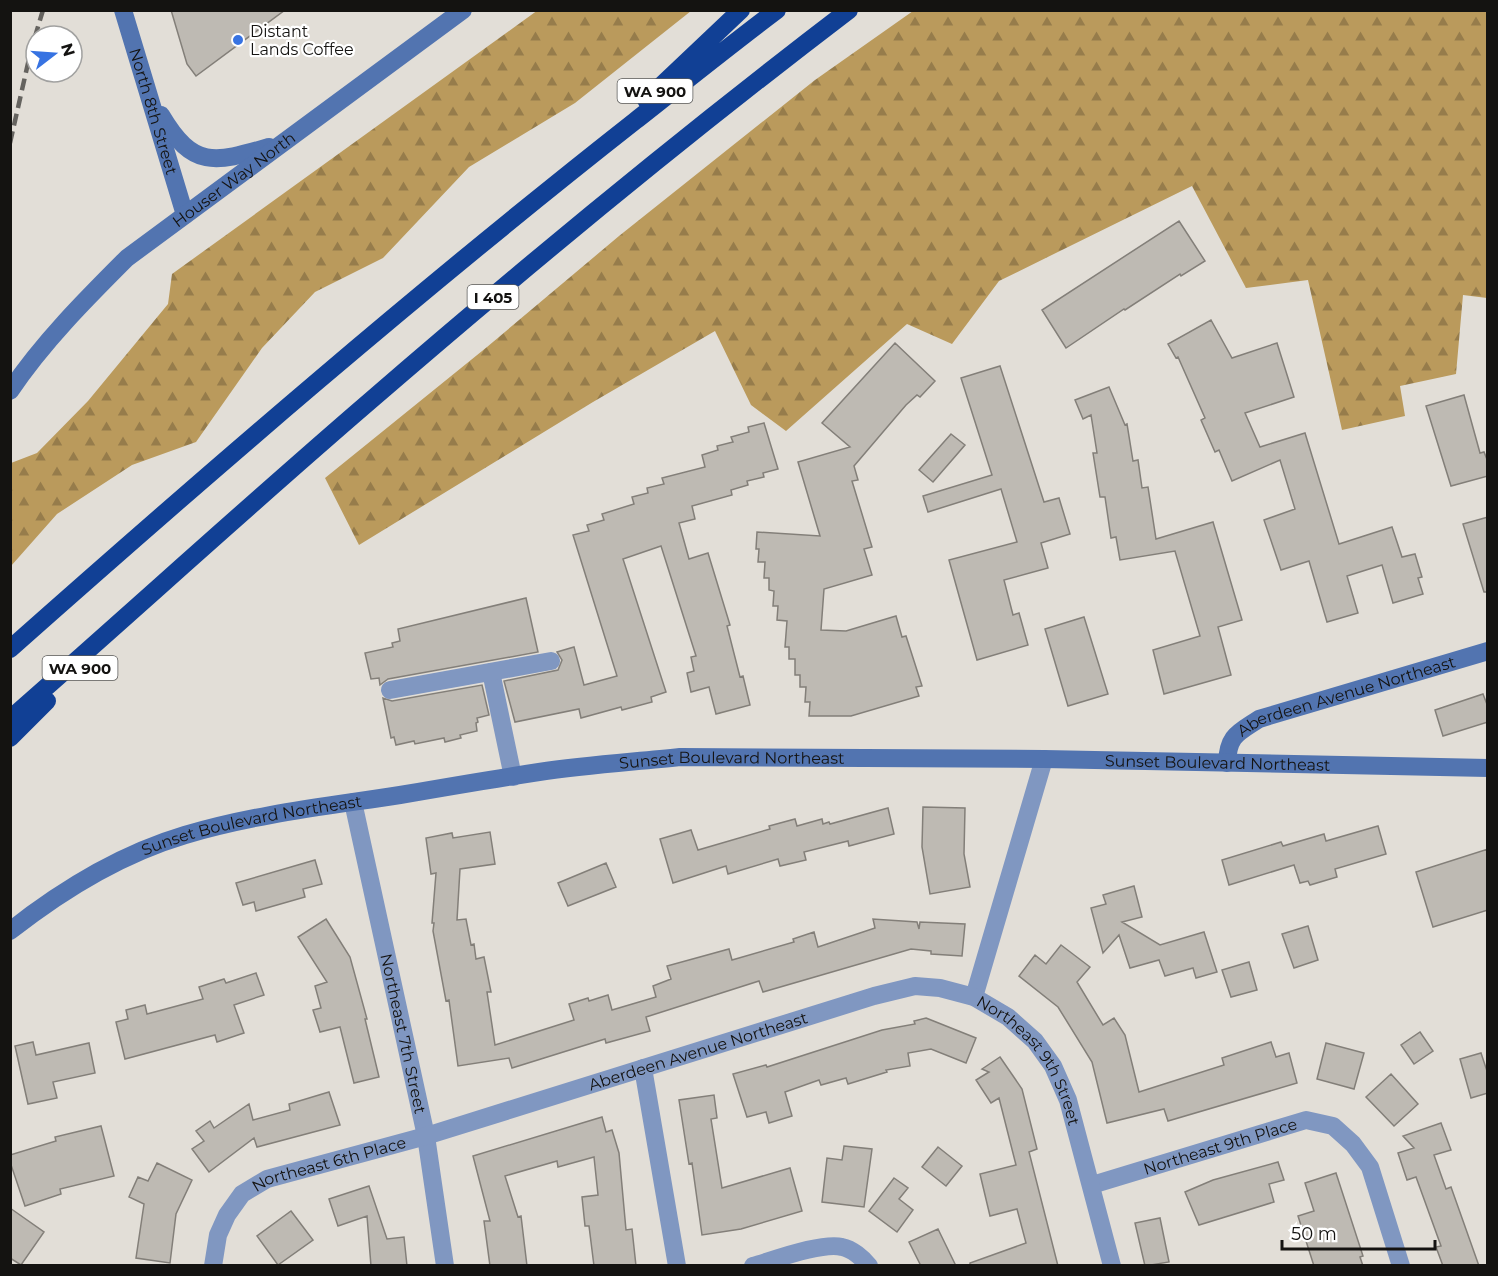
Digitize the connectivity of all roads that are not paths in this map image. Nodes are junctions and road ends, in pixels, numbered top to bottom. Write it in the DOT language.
graph roads {
  1 [pos="123,10"];
  2 [pos="463,10"];
  3 [pos="741,10"];
  4 [pos="777,10"];
  5 [pos="849,10"];
  6 [pos="147,92"];
  7 [pos="282,143"];
  8 [pos="570,172"];
  9 [pos="185,215"];
  10 [pos="10,391"];
  11 [pos="149,597"];
  12 [pos="10,649"];
  13 [pos="1488,651"];
  14 [pos="551,661"];
  15 [pos="491,672"];
  16 [pos="390,690"];
  17 [pos="10,719"];
  18 [pos="10,738"];
  19 [pos="1044,759"];
  20 [pos="1227,763"];
  21 [pos="1488,768"];
  22 [pos="513,777"];
  23 [pos="353,802"];
  24 [pos="10,931"];
  25 [pos="974,997"];
  26 [pos="643,1068"];
  27 [pos="426,1136"];
  28 [pos="1092,1185"];
  29 [pos="213,1266"];
  30 [pos="445,1266"];
  31 [pos="677,1266"];
  32 [pos="753,1266"];
  33 [pos="869,1266"];
  34 [pos="1112,1266"];
  35 [pos="1401,1266"];
  1 -- 6 [label="main road, North 8th Street"];
  2 -- 7 [label="main road, Houser Way North"];
  3 -- 8 [label="highway, WA 900"];
  4 -- 8 [label="highway, I 405"];
  5 -- 11 [label="highway, I 405"];
  6 -- 7 [label="main road"];
  6 -- 9 [label="main road, North 8th Street"];
  7 -- 9 [label="main road, Houser Way North"];
  8 -- 12 [label="highway, I 405"];
  9 -- 10 [label="main road, Houser Way North"];
  11 -- 17 [label="highway, I 405"];
  11 -- 18 [label="highway, WA 900"];
  13 -- 20 [label="main road, Aberdeen Avenue Northeast"];
  14 -- 15 [label="street"];
  15 -- 16 [label="street"];
  15 -- 22 [label="street"];
  19 -- 20 [label="main road, Sunset Boulevard Northeast"];
  19 -- 22 [label="main road, Sunset Boulevard Northeast"];
  19 -- 25 [label="street, Northeast 9th Street"];
  20 -- 21 [label="main road, Sunset Boulevard Northeast"];
  22 -- 23 [label="main road, Sunset Boulevard Northeast"];
  23 -- 24 [label="main road, Sunset Boulevard Northeast"];
  23 -- 27 [label="street, Northeast 7th Street"];
  25 -- 26 [label="street, Aberdeen Avenue Northeast"];
  25 -- 28 [label="street, Northeast 9th Street"];
  26 -- 27 [label="street, Aberdeen Avenue Northeast"];
  26 -- 31 [label="street"];
  27 -- 29 [label="street, Northeast 6th Place"];
  27 -- 30 [label="street, Northeast 7th Street"];
  28 -- 34 [label="street, Northeast 9th Street"];
  28 -- 35 [label="street, Northeast 9th Place"];
  32 -- 33 [label="street"];
}
